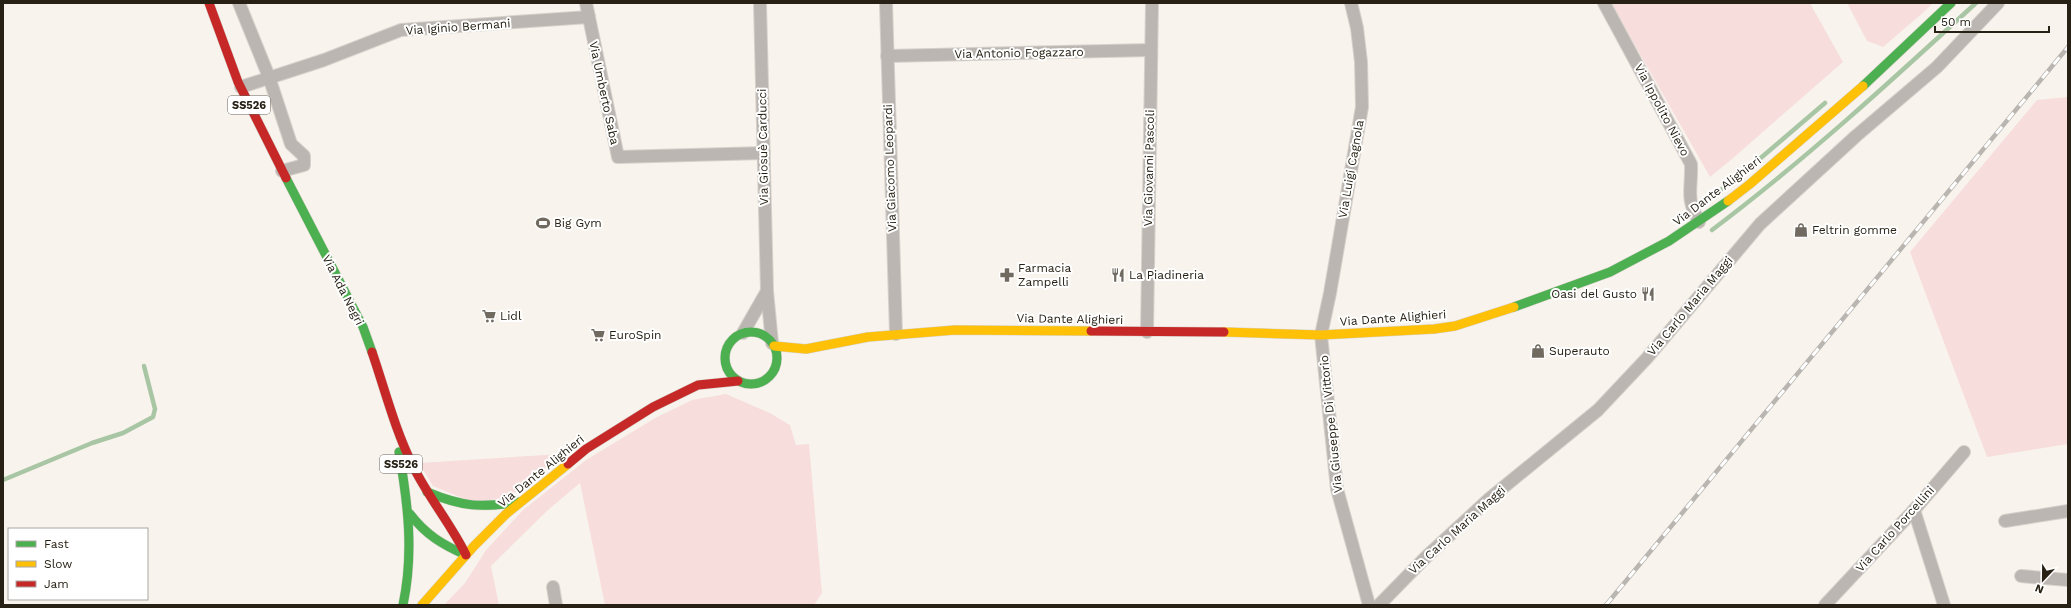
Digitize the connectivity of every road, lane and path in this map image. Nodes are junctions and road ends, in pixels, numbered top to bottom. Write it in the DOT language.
graph roads {
  1 [pos="209,3"];
  2 [pos="239,3"];
  3 [pos="586,3"];
  4 [pos="760,3"];
  5 [pos="886,3"];
  6 [pos="1152,3"];
  7 [pos="1350,3"];
  8 [pos="1604,3"];
  9 [pos="1951,3"];
  10 [pos="1998,3"];
  11 [pos="589,17"];
  12 [pos="1151,50"];
  13 [pos="887,56"];
  14 [pos="269,77"];
  15 [pos="241,87"];
  16 [pos="764,153"];
  17 [pos="282,171"];
  18 [pos="1699,222"];
  19 [pos="767,291"];
  20 [pos="1146,332"];
  21 [pos="743,333"];
  22 [pos="896,334"];
  23 [pos="1321,335"];
  24 [pos="773,345"];
  25 [pos="806,349"];
  26 [pos="725,355"];
  27 [pos="775,369"];
  28 [pos="738,381"];
  29 [pos="698,385"];
  30 [pos="393,414"];
  31 [pos="1964,452"];
  32 [pos="427,492"];
  33 [pos="520,502"];
  34 [pos="1914,510"];
  35 [pos="2068,511"];
  36 [pos="410,514"];
  37 [pos="2005,521"];
  38 [pos="466,555"];
  39 [pos="2021,576"];
  40 [pos="2068,580"];
  41 [pos="553,587"];
  42 [pos="403,605"];
  43 [pos="422,605"];
  44 [pos="556,605"];
  45 [pos="1369,605"];
  46 [pos="1378,605"];
  47 [pos="1825,605"];
  48 [pos="1944,605"];
  1 -- 15 [label="main road, Via Ada Negri / SS526"];
  2 -- 14 [label="street"];
  3 -- 11 [label="street, Via Umberto Saba"];
  4 -- 16 [label="street, Via Giosuè Carducci"];
  5 -- 13 [label="street, Via Giacomo Leopardi"];
  6 -- 12 [label="street, Via Giovanni Pascoli"];
  7 -- 23 [label="street, Via Luigi Cagnola"];
  8 -- 18 [label="street, Via Ippolito Nievo"];
  9 -- 18 [label="main road, Via Dante Alighieri"];
  10 -- 46 [label="street, Via Carlo Maria Maggi"];
  11 -- 14 [label="street, Via Iginio Bermani"];
  11 -- 16 [label="street, Via Umberto Saba"];
  12 -- 13 [label="street, Via Antonio Fogazzaro"];
  12 -- 20 [label="street, Via Giovanni Pascoli"];
  13 -- 22 [label="street, Via Giacomo Leopardi"];
  14 -- 15 [label="street, Via Iginio Bermani"];
  14 -- 17 [label="street"];
  15 -- 17 [label="main road, Via Ada Negri / SS526"];
  16 -- 19 [label="street, Via Giosuè Carducci"];
  17 -- 30 [label="main road, Via Ada Negri / SS526"];
  18 -- 23 [label="main road, Via Dante Alighieri"];
  19 -- 21 [label="street"];
  19 -- 24 [label="street, Via Giosuè Carducci"];
  20 -- 22 [label="main road, Via Dante Alighieri"];
  20 -- 23 [label="main road, Via Dante Alighieri"];
  21 -- 24 [label="main road"];
  21 -- 26 [label="main road"];
  22 -- 25 [label="main road, Via Dante Alighieri"];
  23 -- 45 [label="street, Via Giuseppe Di Vittorio"];
  24 -- 25 [label="main road, Via Dante Alighieri"];
  24 -- 27 [label="main road"];
  25 -- 27 [label="main road, Via Dante Alighieri"];
  26 -- 28 [label="main road"];
  26 -- 29 [label="main road, Via Dante Alighieri"];
  27 -- 28 [label="main road"];
  28 -- 29 [label="main road, Via Dante Alighieri"];
  29 -- 33 [label="main road, Via Dante Alighieri"];
  30 -- 32 [label="main road, Via Ada Negri / SS526"];
  30 -- 36 [label="main road, Via Ada Negri / SS526"];
  31 -- 34 [label="street, Via Carlo Porcellini"];
  32 -- 33 [label="main road"];
  32 -- 38 [label="main road, Via Ada Negri / SS526"];
  33 -- 38 [label="main road, Via Dante Alighieri"];
  34 -- 47 [label="street, Via Carlo Porcellini"];
  34 -- 48 [label="street"];
  35 -- 37 [label="street"];
  36 -- 38 [label="main road, Via Ada Negri / SS526"];
  36 -- 42 [label="main road, Via Ada Negri / SS526"];
  38 -- 43 [label="main road, Via Dante Alighieri"];
  39 -- 40 [label="street"];
  41 -- 44 [label="street"];
}
